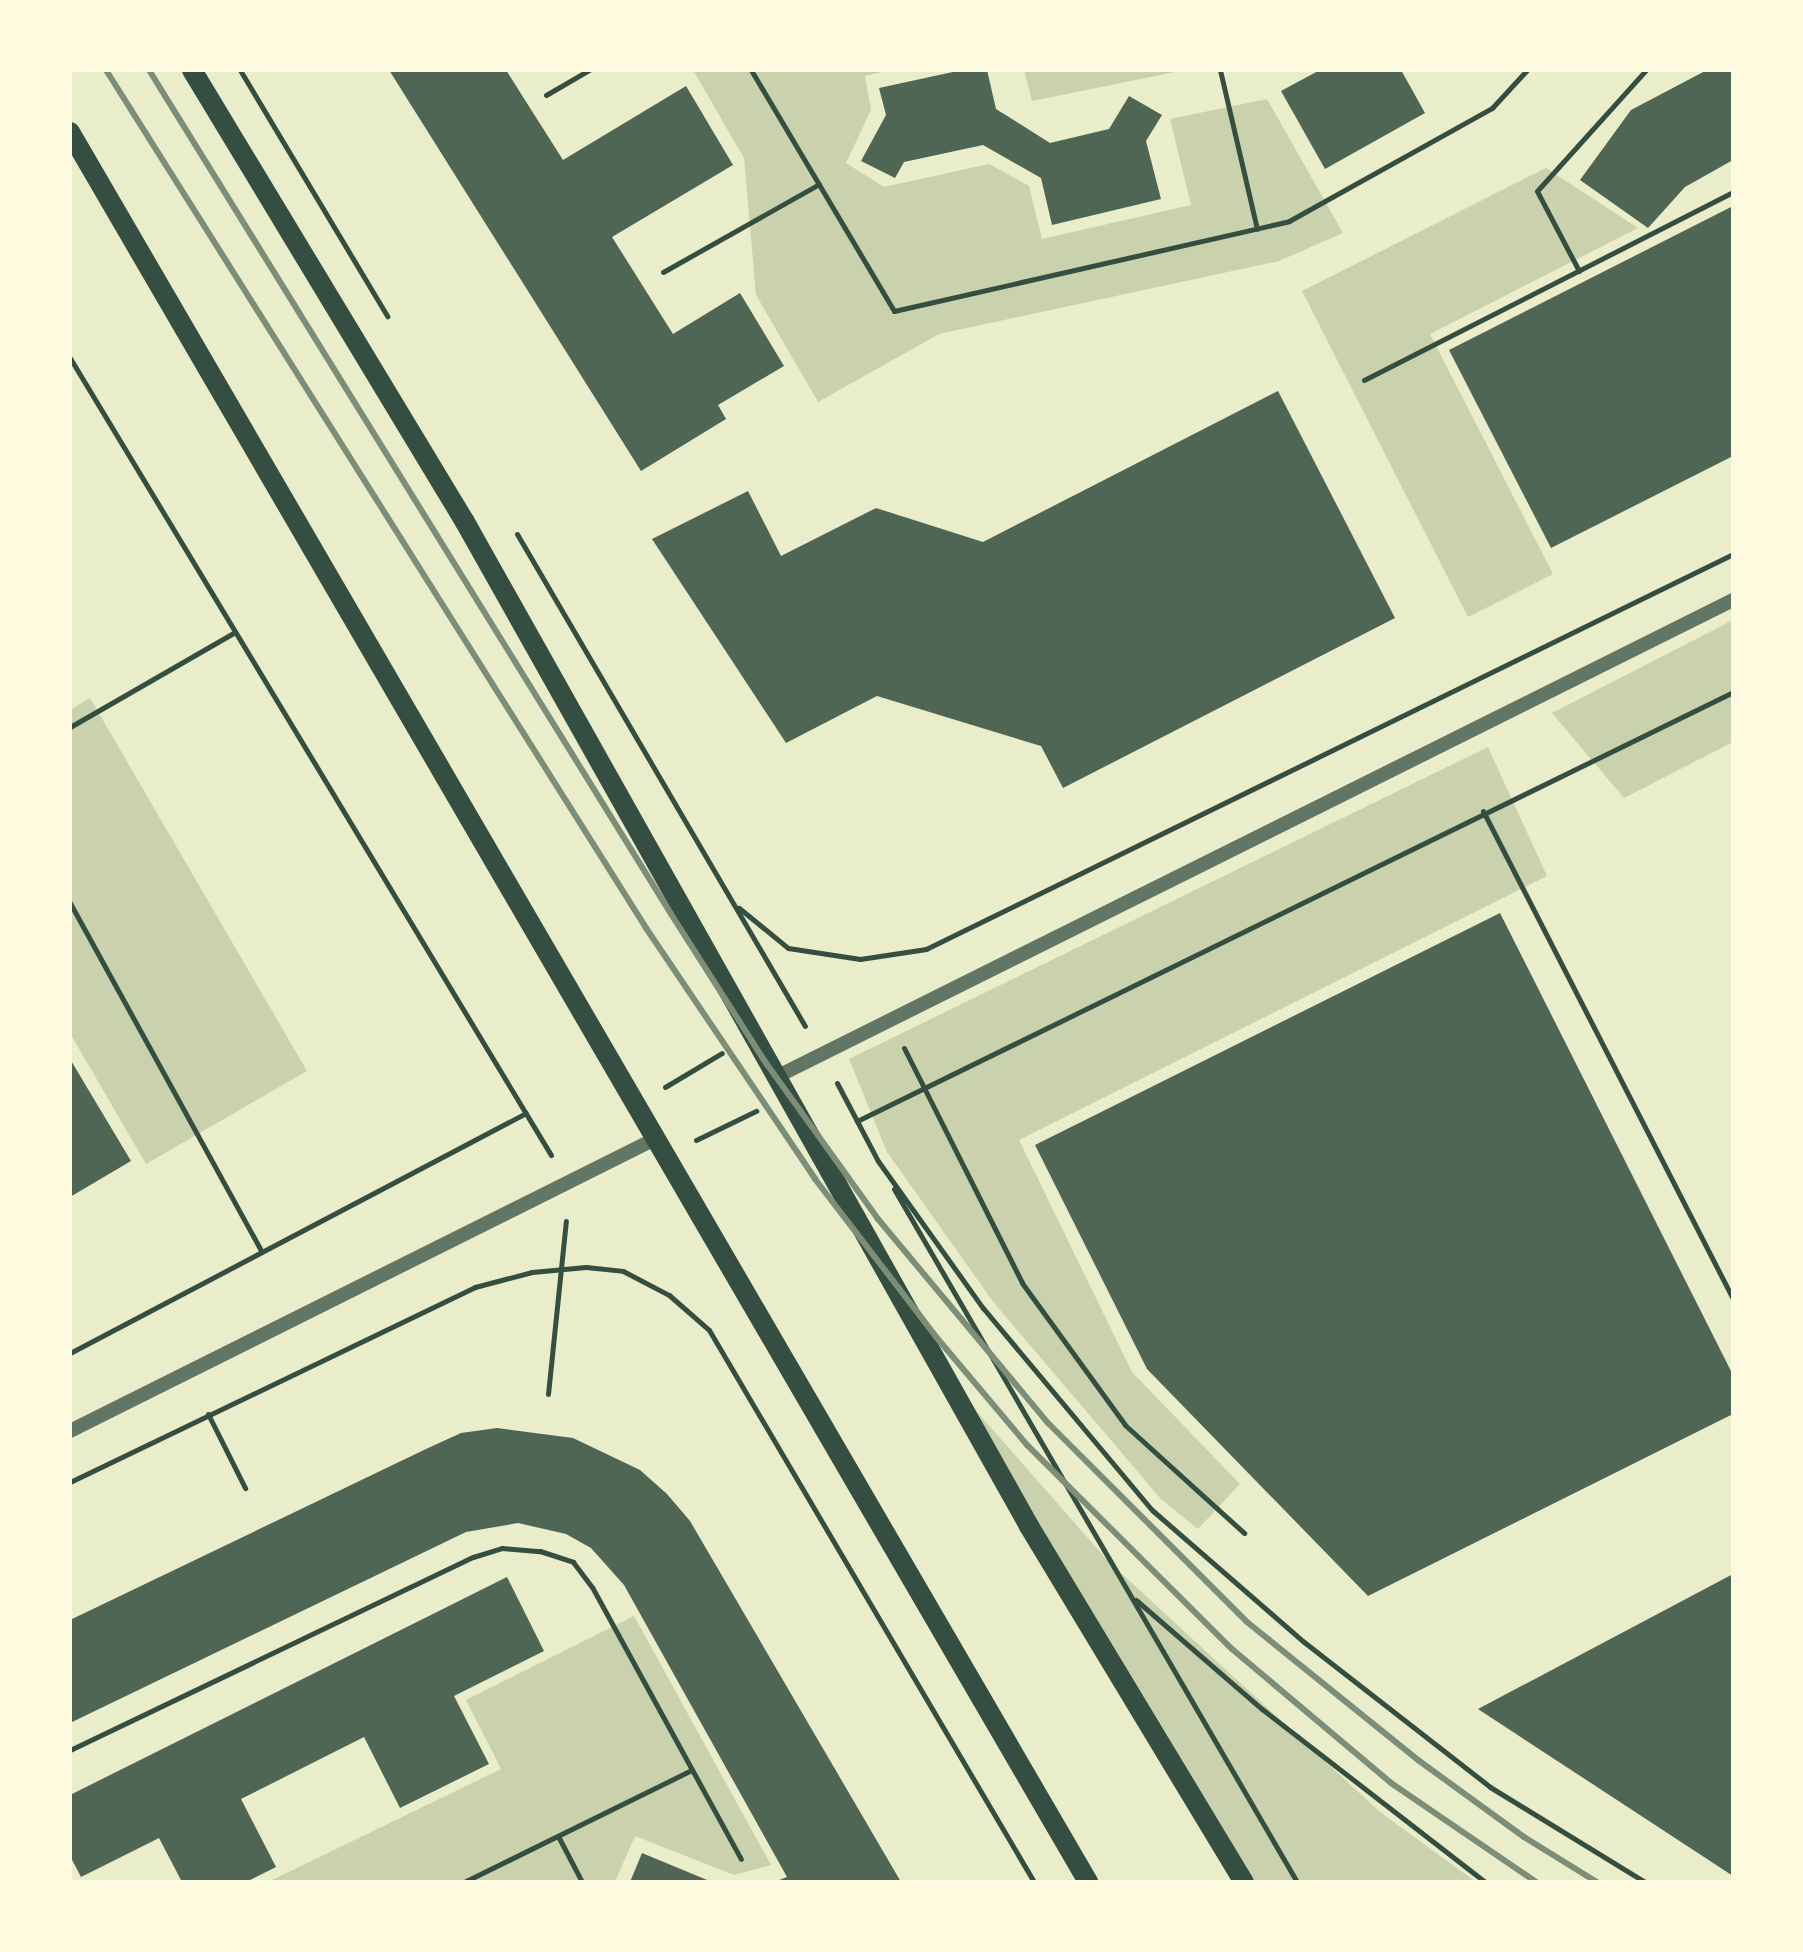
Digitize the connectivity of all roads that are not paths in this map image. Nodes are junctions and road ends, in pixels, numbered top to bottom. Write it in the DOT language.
graph roads {
  1 [pos="192,70"];
  2 [pos="70,132"];
  3 [pos="1733,600"];
  4 [pos="778,1076"];
  5 [pos="653,1140"];
  6 [pos="70,1431"];
  7 [pos="1088,1882"];
  8 [pos="1244,1882"];
  1 -- 4 [label="main road"];
  2 -- 5 [label="main road"];
  3 -- 4 [label="street"];
  4 -- 8 [label="main road"];
  5 -- 6 [label="street"];
  5 -- 7 [label="main road"];
}
